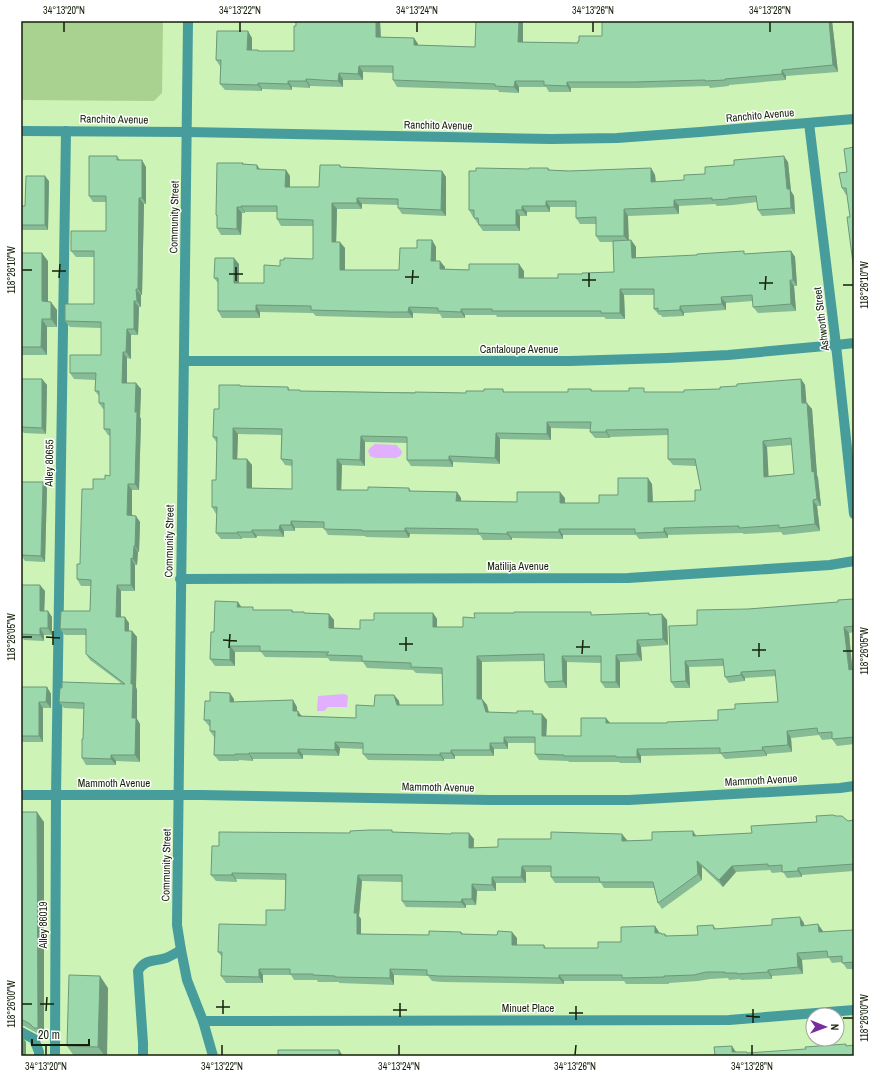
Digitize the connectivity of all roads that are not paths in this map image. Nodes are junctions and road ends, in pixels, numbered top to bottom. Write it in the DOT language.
graph roads {
  1 [pos="188,21"];
  2 [pos="854,119"];
  3 [pos="809,123"];
  4 [pos="21,130"];
  5 [pos="66,131"];
  6 [pos="186,132"];
  7 [pos="854,343"];
  8 [pos="836,345"];
  9 [pos="184,361"];
  10 [pos="854,514"];
  11 [pos="854,561"];
  12 [pos="180,578"];
  13 [pos="854,786"];
  14 [pos="21,795"];
  15 [pos="56,795"];
  16 [pos="179,795"];
  17 [pos="181,950"];
  18 [pos="854,1010"];
  19 [pos="203,1021"];
  20 [pos="21,1032"];
  21 [pos="39,1056"];
  22 [pos="55,1056"];
  23 [pos="143,1056"];
  24 [pos="213,1056"];
  1 -- 6 [label="street, Community Street"];
  2 -- 3 [label="street, Ranchito Avenue"];
  3 -- 6 [label="street, Ranchito Avenue"];
  3 -- 8 [label="street, Ashworth Street"];
  4 -- 5 [label="street, Ranchito Avenue"];
  5 -- 6 [label="street, Ranchito Avenue"];
  5 -- 15 [label="street, Alley 80655"];
  6 -- 9 [label="street, Community Street"];
  7 -- 8 [label="street, Cantaloupe Avenue"];
  8 -- 9 [label="street, Cantaloupe Avenue"];
  8 -- 10 [label="street, Ashworth Street"];
  9 -- 12 [label="street, Community Street"];
  11 -- 12 [label="street, Matilija Avenue"];
  12 -- 16 [label="street, Community Street"];
  13 -- 16 [label="street, Mammoth Avenue"];
  14 -- 15 [label="street, Mammoth Avenue"];
  15 -- 16 [label="street, Mammoth Avenue"];
  15 -- 22 [label="street, Alley 86019"];
  16 -- 17 [label="street, Community Street"];
  17 -- 19 [label="street, Community Street"];
  17 -- 23 [label="street"];
  18 -- 19 [label="street, Minuet Place"];
  19 -- 24 [label="street, Community Street"];
  20 -- 21 [label="street"];
}
